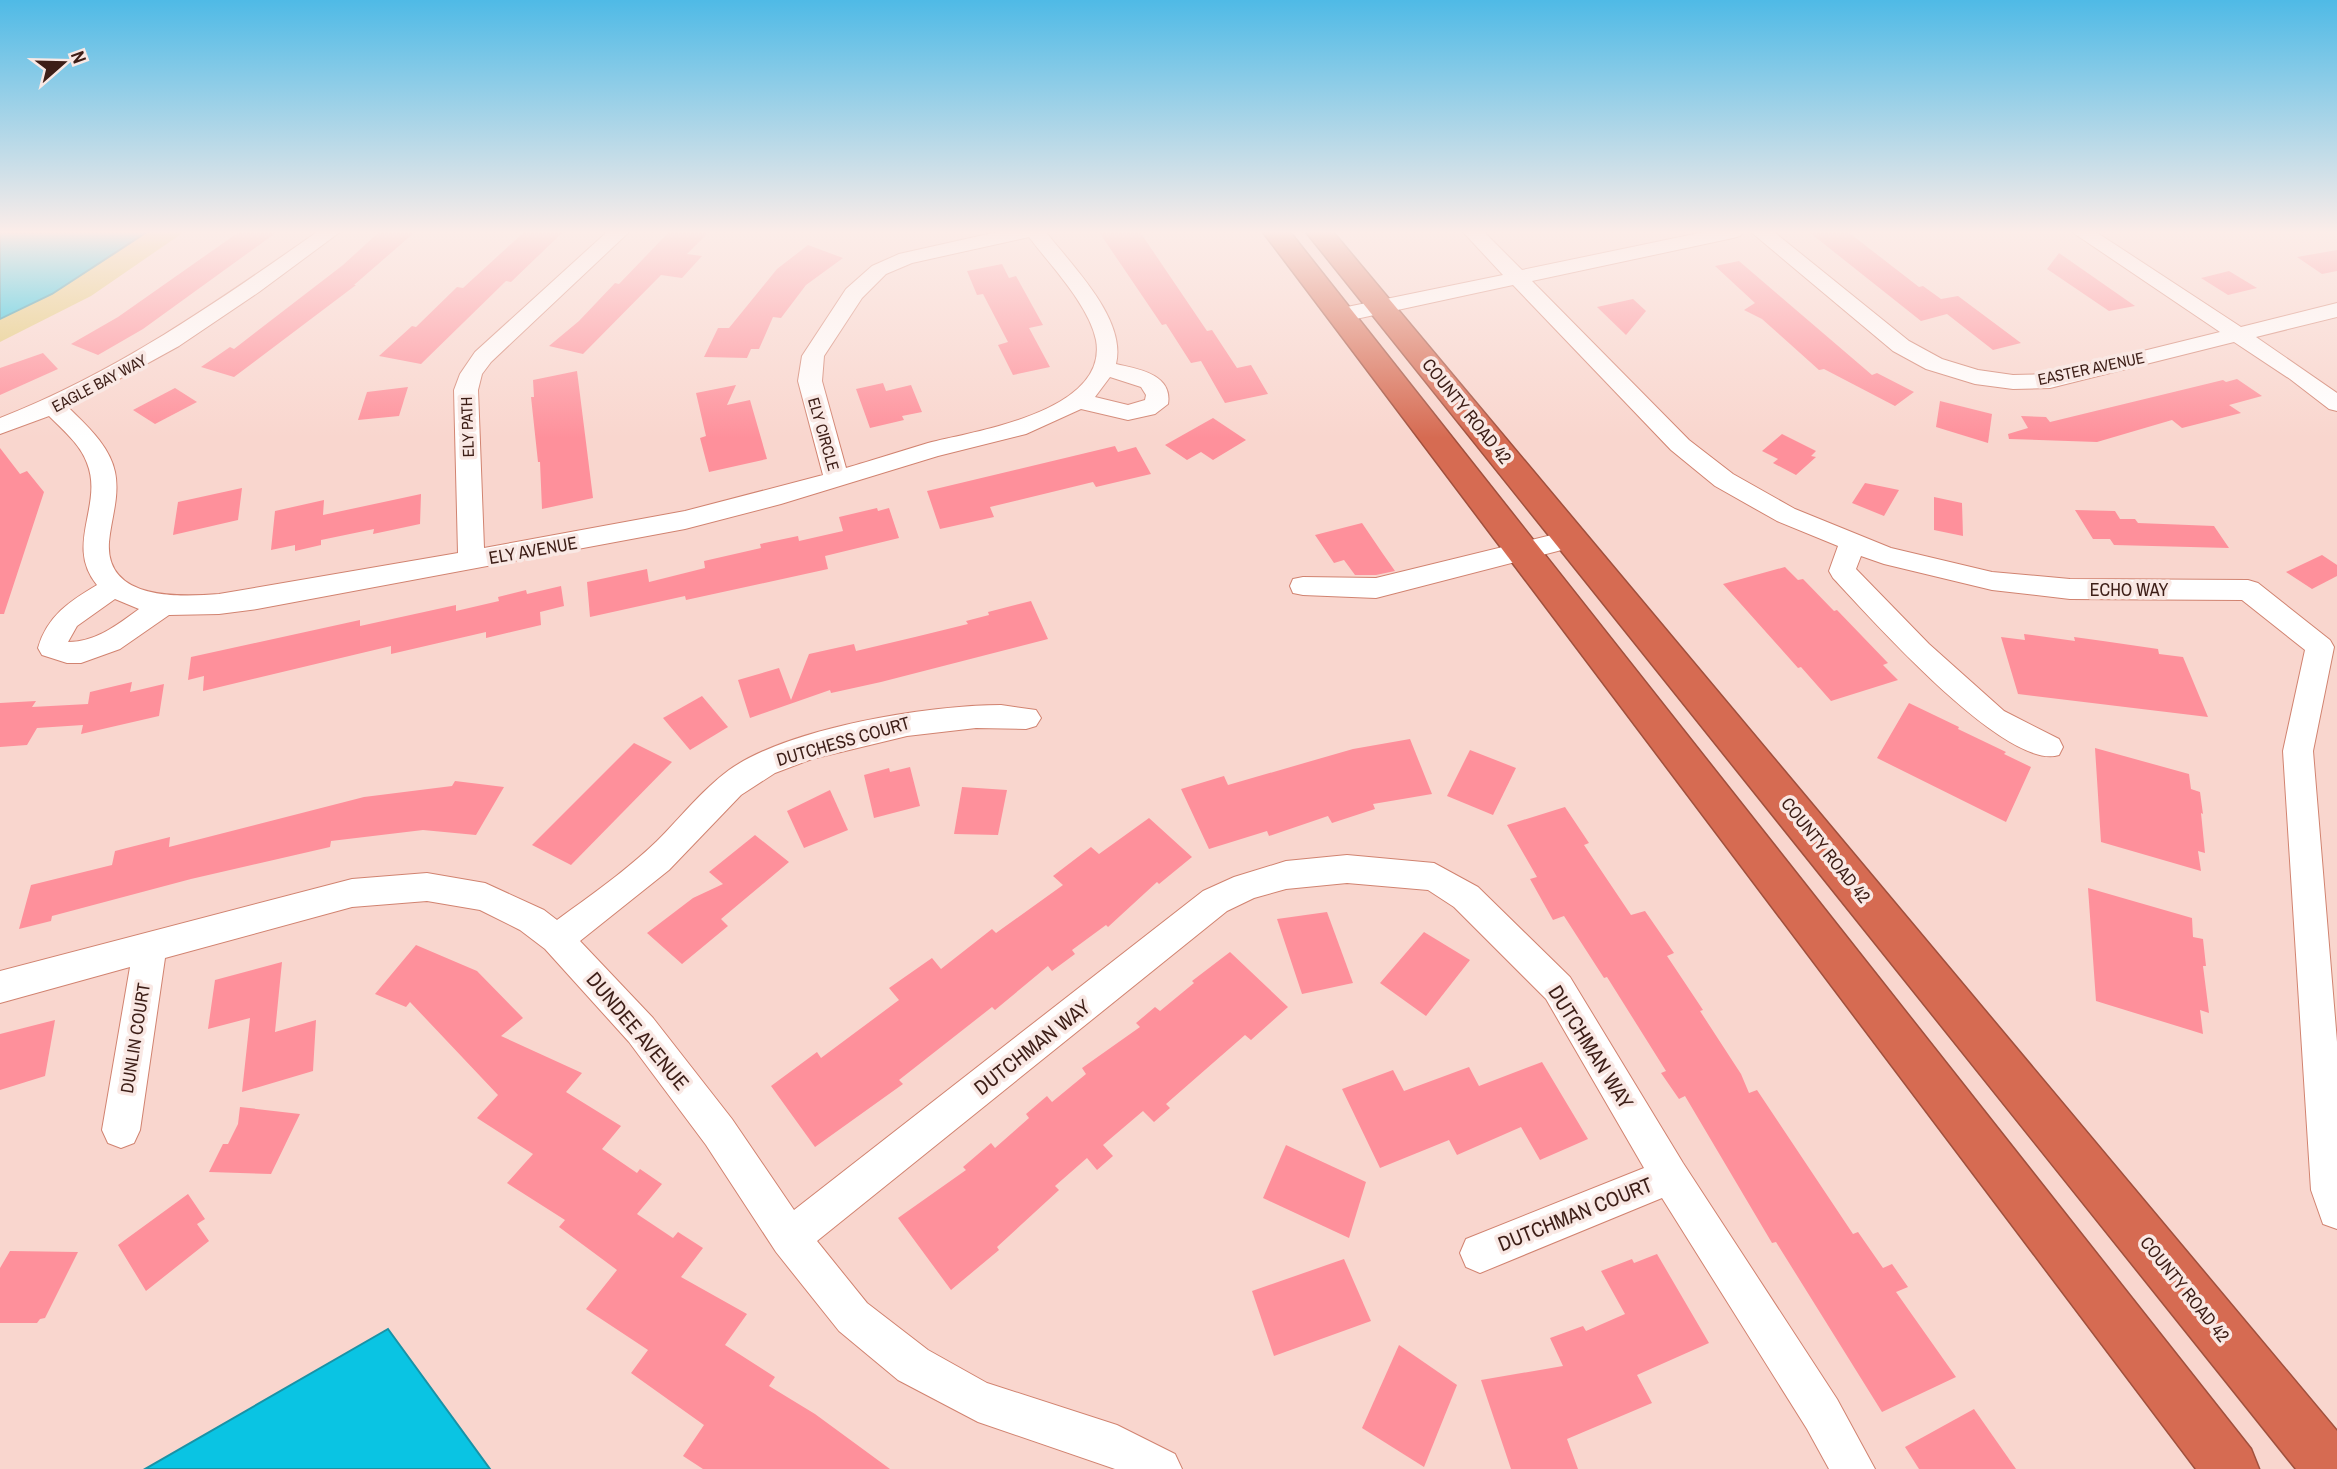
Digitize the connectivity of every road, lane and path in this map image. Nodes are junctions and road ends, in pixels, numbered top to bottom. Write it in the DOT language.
graph roads {
  1 [pos="237,301"];
  2 [pos="544,301"];
  3 [pos="850,301"];
  4 [pos="1085,301"];
  5 [pos="1331,301"];
  6 [pos="1376,301"];
  7 [pos="1411,301"];
  8 [pos="1539,301"];
  9 [pos="1845,301"];
  10 [pos="2187,301"];
  11 [pos="1381,307"];
  12 [pos="2337,310"];
  13 [pos="1342,315"];
  14 [pos="2237,333"];
  15 [pos="1105,357"];
  16 [pos="1079,400"];
  17 [pos="2337,404"];
  18 [pos="54,407"];
  19 [pos="0,427"];
  20 [pos="837,478"];
  21 [pos="1572,539"];
  22 [pos="1852,542"];
  23 [pos="1522,550"];
  24 [pos="471,561"];
  25 [pos="1303,586"];
  26 [pos="114,587"];
  27 [pos="162,606"];
  28 [pos="1026,718"];
  29 [pos="2048,747"];
  30 [pos="557,939"];
  31 [pos="150,946"];
  32 [pos="0,987"];
  33 [pos="121,1130"];
  34 [pos="1670,1176"];
  35 [pos="2337,1210"];
  36 [pos="790,1238"];
  37 [pos="1480,1253"];
  38 [pos="1160,1469"];
  39 [pos="1853,1469"];
  40 [pos="2231,1469"];
  41 [pos="2332,1469"];
  1 -- 18 [label="street, EAGLE BAY WAY"];
  2 -- 24 [label="street, ELY PATH"];
  3 -- 20 [label="street, ELY CIRCLE"];
  4 -- 15 [label="street"];
  5 -- 13 [label="highway"];
  6 -- 11 [label="highway, COUNTY ROAD 42"];
  7 -- 11 [label="street"];
  8 -- 22 [label="street, ECHO WAY"];
  9 -- 14 [label="street, EASTER AVENUE"];
  10 -- 14 [label="street"];
  11 -- 13 [label="street"];
  11 -- 21 [label="highway, COUNTY ROAD 42"];
  12 -- 14 [label="street, EASTER AVENUE"];
  13 -- 23 [label="highway"];
  14 -- 17 [label="street"];
  15 -- 16 [label="street, ELY AVENUE"];
  15 -- 16 [label="street"];
  16 -- 20 [label="street, ELY AVENUE"];
  18 -- 19 [label="street, EAGLE BAY WAY"];
  18 -- 26 [label="street"];
  20 -- 24 [label="street, ELY AVENUE"];
  21 -- 23 [label="street"];
  21 -- 41 [label="highway, COUNTY ROAD 42"];
  22 -- 29 [label="street"];
  22 -- 35 [label="street, ECHO WAY"];
  23 -- 25 [label="street"];
  23 -- 40 [label="highway"];
  24 -- 27 [label="street, ELY AVENUE"];
  26 -- 27 [label="street, ELY AVENUE"];
  26 -- 27 [label="street"];
  28 -- 30 [label="street, DUTCHESS COURT"];
  30 -- 31 [label="street, DUNDEE AVENUE"];
  30 -- 36 [label="street, DUNDEE AVENUE"];
  31 -- 32 [label="street, DUNDEE AVENUE"];
  31 -- 33 [label="street, DUNLIN COURT"];
  34 -- 36 [label="street, DUTCHMAN WAY"];
  34 -- 37 [label="street, DUTCHMAN COURT"];
  34 -- 39 [label="street, DUTCHMAN WAY"];
  36 -- 38 [label="street, DUNDEE AVENUE"];
}
